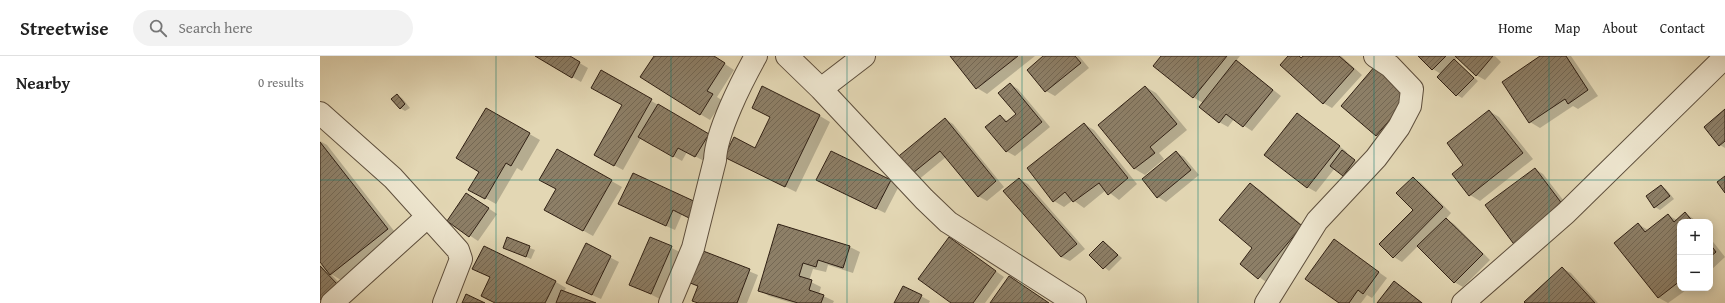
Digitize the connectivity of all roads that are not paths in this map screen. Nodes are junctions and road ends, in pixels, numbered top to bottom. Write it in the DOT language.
graph roads {
  1 [pos="756,56"];
  2 [pos="787,56"];
  3 [pos="864,56"];
  4 [pos="1375,56"];
  5 [pos="1725,57"];
  6 [pos="821,89"];
  7 [pos="320,113"];
  8 [pos="427,217"];
  9 [pos="332,303"];
  10 [pos="444,303"];
  11 [pos="670,303"];
  12 [pos="1075,303"];
  13 [pos="1266,303"];
  14 [pos="1463,303"];
  1 -- 11 [label="street"];
  2 -- 6 [label="street"];
  3 -- 6 [label="street"];
  4 -- 13 [label="street"];
  5 -- 14 [label="street"];
  6 -- 12 [label="street"];
  7 -- 8 [label="street"];
  8 -- 9 [label="street"];
  8 -- 10 [label="street"];
}
